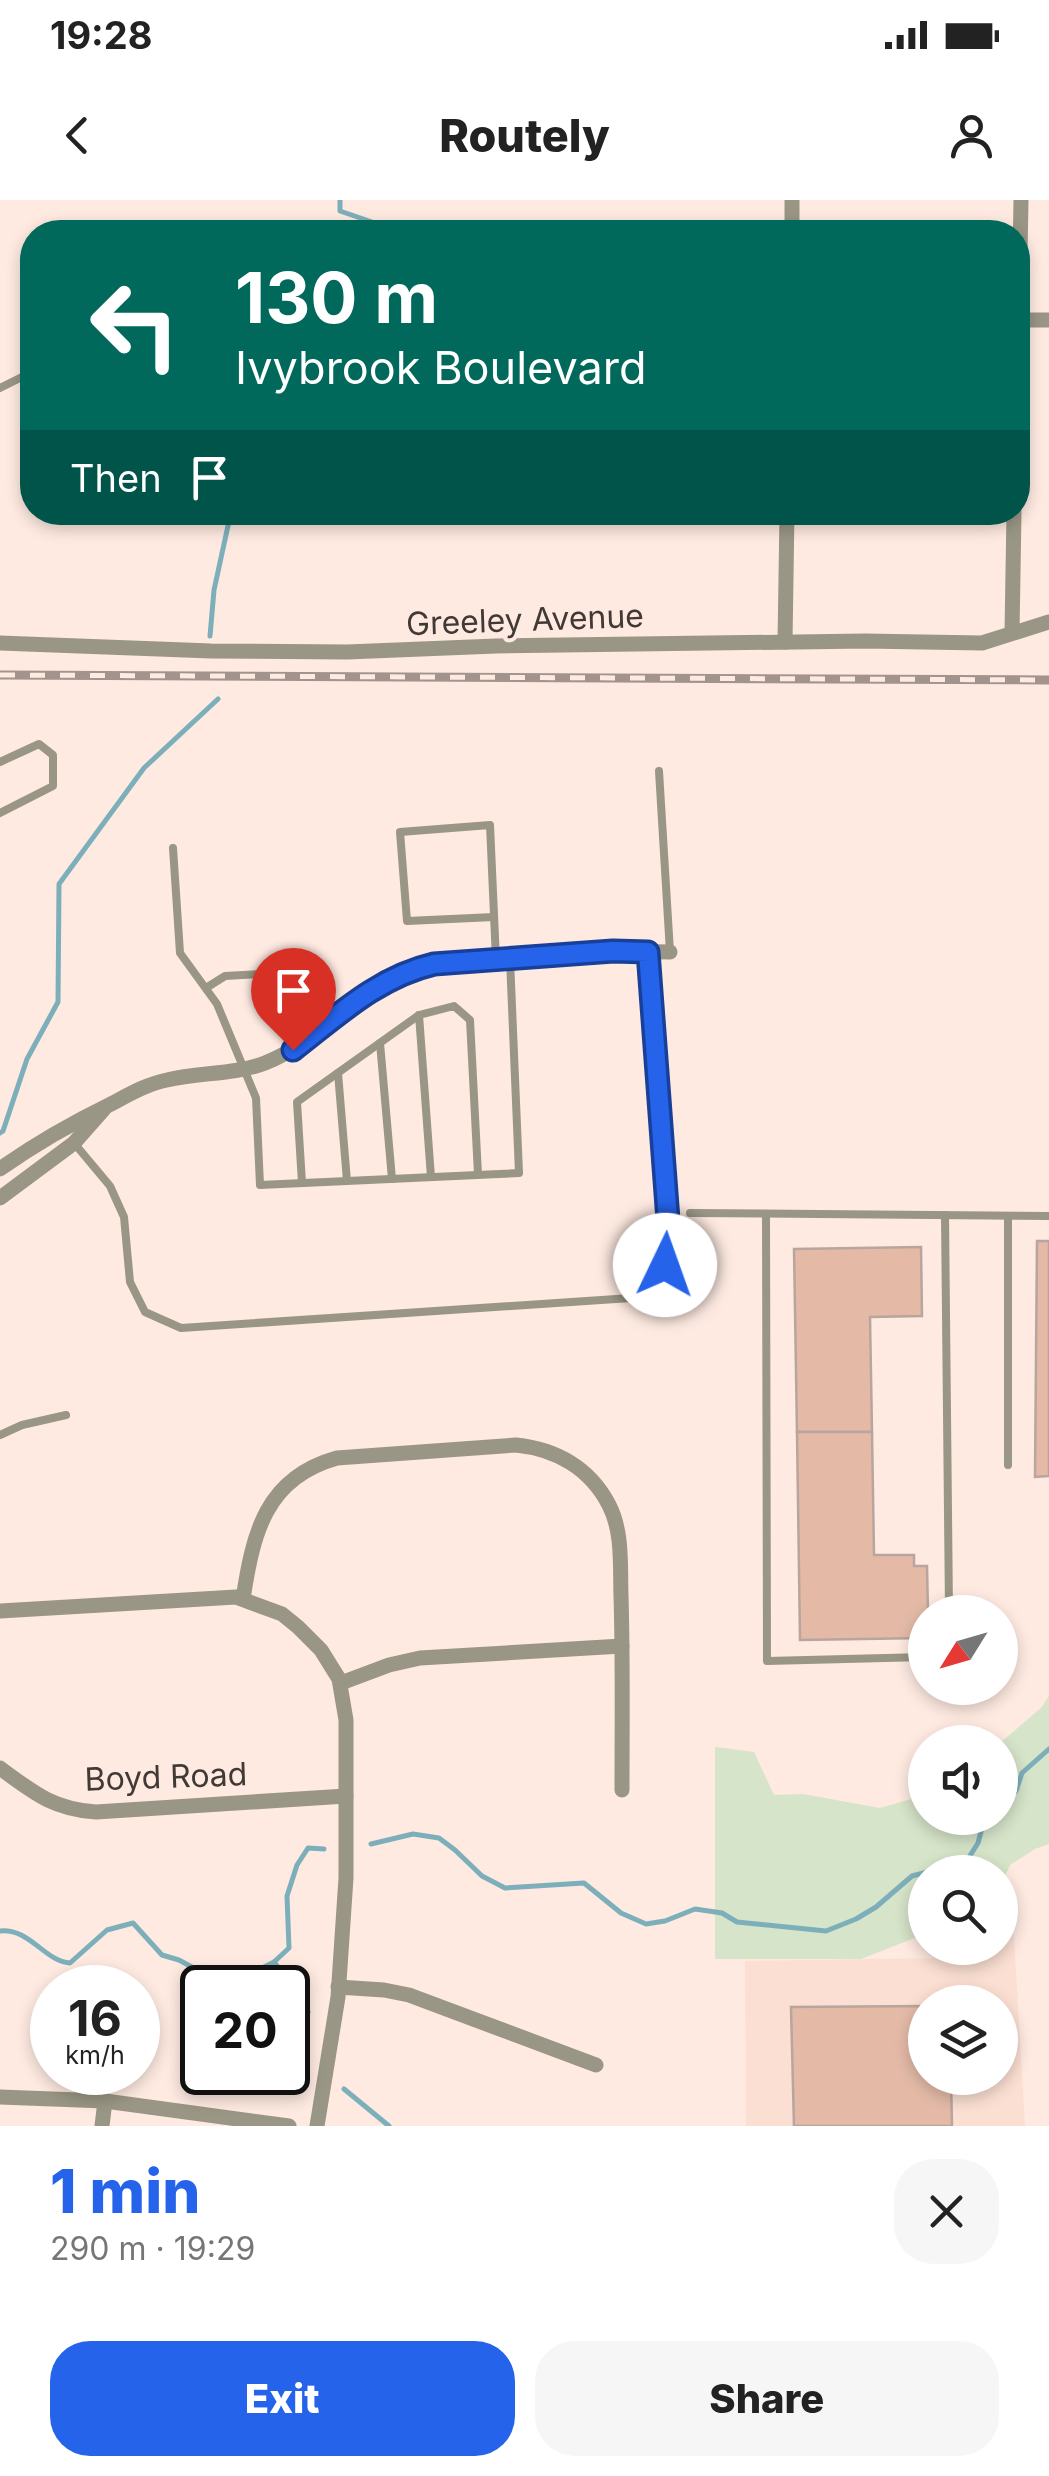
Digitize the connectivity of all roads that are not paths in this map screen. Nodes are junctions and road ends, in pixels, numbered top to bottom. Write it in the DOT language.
graph roads {
  1 [pos="787,525"];
  2 [pos="1014,525"];
  3 [pos="1049,622"];
  4 [pos="1012,634"];
  5 [pos="784,642"];
  6 [pos="0,643"];
  7 [pos="0,762"];
  8 [pos="660,770"];
  9 [pos="0,813"];
  10 [pos="172,848"];
  11 [pos="494,916"];
  12 [pos="648,952"];
  13 [pos="670,952"];
  14 [pos="502,960"];
  15 [pos="310,971"];
  16 [pos="206,988"];
  17 [pos="419,1014"];
  18 [pos="380,1043"];
  19 [pos="244,1069"];
  20 [pos="338,1072"];
  21 [pos="107,1106"];
  22 [pos="74,1143"];
  23 [pos="0,1169"];
  24 [pos="478,1174"];
  25 [pos="431,1177"];
  26 [pos="392,1179"];
  27 [pos="347,1181"];
  28 [pos="302,1183"];
  29 [pos="0,1198"];
  30 [pos="690,1213"];
  31 [pos="766,1214"];
  32 [pos="945,1216"];
  33 [pos="1008,1216"];
  34 [pos="1049,1216"];
  35 [pos="66,1415"];
  36 [pos="0,1435"];
  37 [pos="1008,1465"];
  38 [pos="949,1595"];
  39 [pos="243,1599"];
  40 [pos="0,1611"];
  41 [pos="622,1646"];
  42 [pos="908,1658"];
  43 [pos="340,1683"];
  44 [pos="0,1768"];
  45 [pos="622,1790"];
  46 [pos="346,1796"];
  47 [pos="338,1987"];
  48 [pos="596,2064"];
  49 [pos="0,2098"];
  50 [pos="105,2101"];
  51 [pos="102,2126"];
  52 [pos="289,2126"];
  53 [pos="316,2126"];
  1 -- 5 [label="street"];
  2 -- 4 [label="street"];
  3 -- 4 [label="street, Greeley Avenue"];
  4 -- 5 [label="street, Greeley Avenue"];
  5 -- 6 [label="street, Greeley Avenue"];
  7 -- 9 [label="lane"];
  8 -- 13 [label="lane"];
  10 -- 16 [label="lane"];
  11 -- 11 [label="lane"];
  11 -- 14 [label="lane"];
  12 -- 13 [label="street"];
  12 -- 14 [label="street"];
  12 -- 22 [label="lane"];
  14 -- 19 [label="street"];
  14 -- 24 [label="lane"];
  15 -- 16 [label="lane"];
  16 -- 19 [label="lane"];
  17 -- 18 [label="lane"];
  17 -- 24 [label="lane"];
  17 -- 25 [label="lane"];
  18 -- 20 [label="lane"];
  18 -- 26 [label="lane"];
  19 -- 21 [label="street"];
  19 -- 28 [label="lane"];
  20 -- 27 [label="lane"];
  20 -- 28 [label="lane"];
  21 -- 22 [label="street"];
  21 -- 23 [label="street"];
  22 -- 29 [label="street"];
  24 -- 25 [label="lane"];
  25 -- 26 [label="lane"];
  26 -- 27 [label="lane"];
  27 -- 28 [label="lane"];
  30 -- 31 [label="lane"];
  31 -- 32 [label="lane"];
  31 -- 42 [label="lane"];
  32 -- 33 [label="lane"];
  32 -- 38 [label="lane"];
  33 -- 34 [label="lane"];
  33 -- 37 [label="lane"];
  35 -- 36 [label="lane"];
  39 -- 40 [label="street"];
  39 -- 41 [label="street"];
  39 -- 43 [label="street"];
  41 -- 43 [label="street"];
  41 -- 45 [label="street"];
  43 -- 46 [label="street"];
  44 -- 46 [label="street, Boyd Road"];
  46 -- 47 [label="street"];
  47 -- 48 [label="street"];
  47 -- 53 [label="street"];
  49 -- 50 [label="street"];
  50 -- 51 [label="street"];
  50 -- 52 [label="street"];
}
